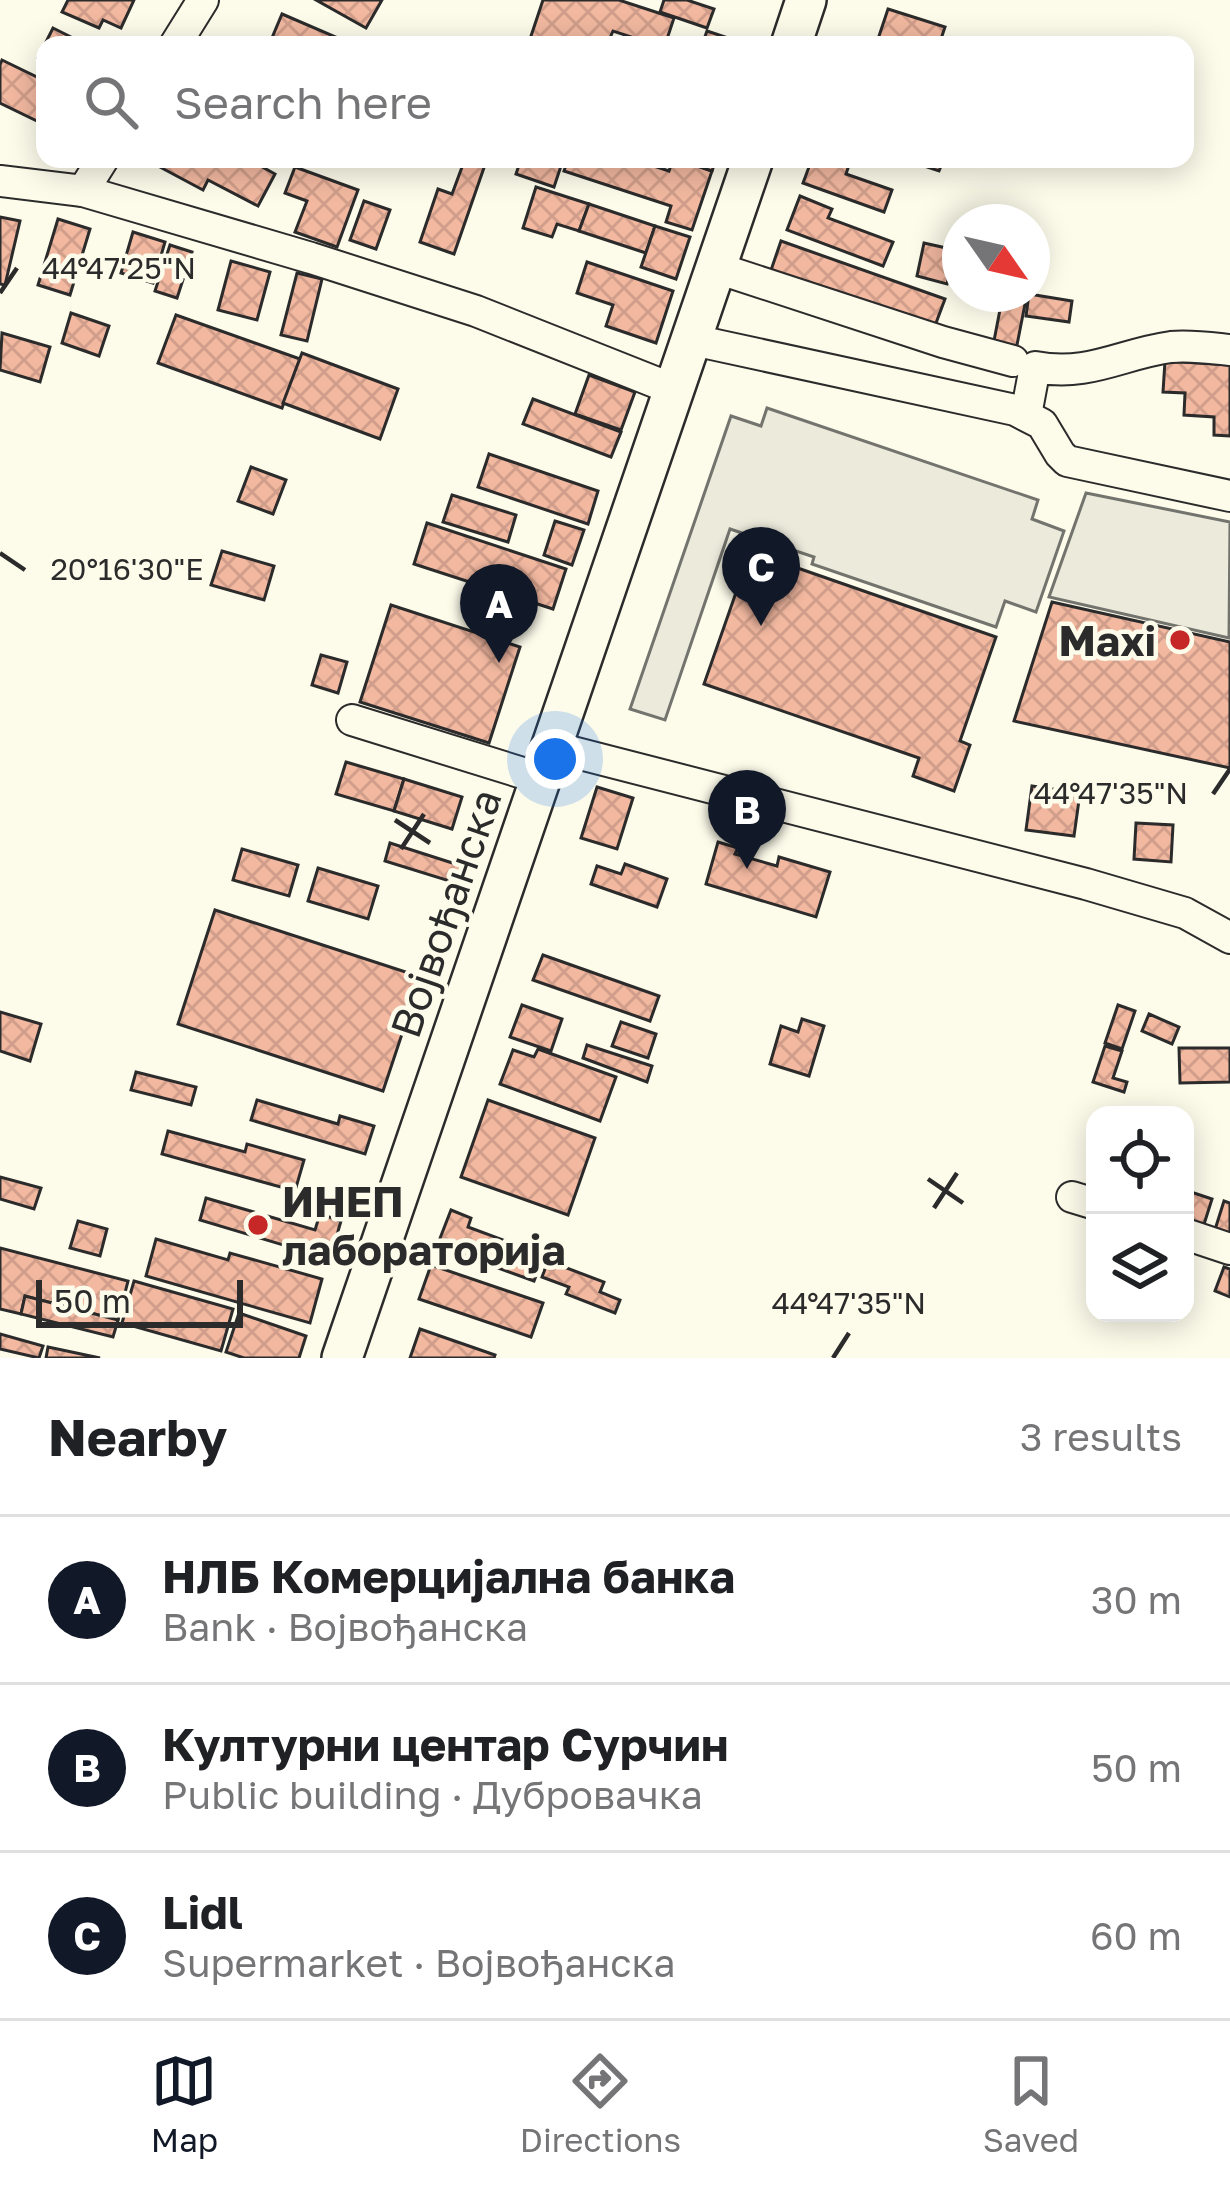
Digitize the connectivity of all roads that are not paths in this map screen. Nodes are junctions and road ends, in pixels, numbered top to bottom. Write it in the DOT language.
graph roads {
  1 [pos="203,0"];
  2 [pos="806,0"];
  3 [pos="181,36"];
  4 [pos="794,36"];
  5 [pos="97,168"];
  6 [pos="750,168"];
  7 [pos="0,181"];
  8 [pos="82,191"];
  9 [pos="717,268"];
  10 [pos="693,340"];
  11 [pos="1230,350"];
  12 [pos="1012,361"];
  13 [pos="675,390"];
  14 [pos="1026,415"];
  15 [pos="1230,496"];
  16 [pos="352,720"];
  17 [pos="548,763"];
  18 [pos="1230,938"];
  19 [pos="1194,1237"];
  20 [pos="1230,1249"];
  21 [pos="342,1358"];
  1 -- 3 [label="street"];
  2 -- 4 [label="main road"];
  5 -- 8 [label="street"];
  6 -- 9 [label="main road, Војвођанска"];
  7 -- 8 [label="street"];
  8 -- 13 [label="street"];
  9 -- 10 [label="main road, Војвођанска"];
  9 -- 12 [label="street"];
  10 -- 13 [label="main road, Војвођанска"];
  10 -- 14 [label="street"];
  11 -- 14 [label="street"];
  13 -- 17 [label="main road, Војвођанска"];
  14 -- 15 [label="street"];
  16 -- 17 [label="street"];
  17 -- 18 [label="street"];
  17 -- 21 [label="main road, Војвођанска"];
  19 -- 20 [label="street"];
}
